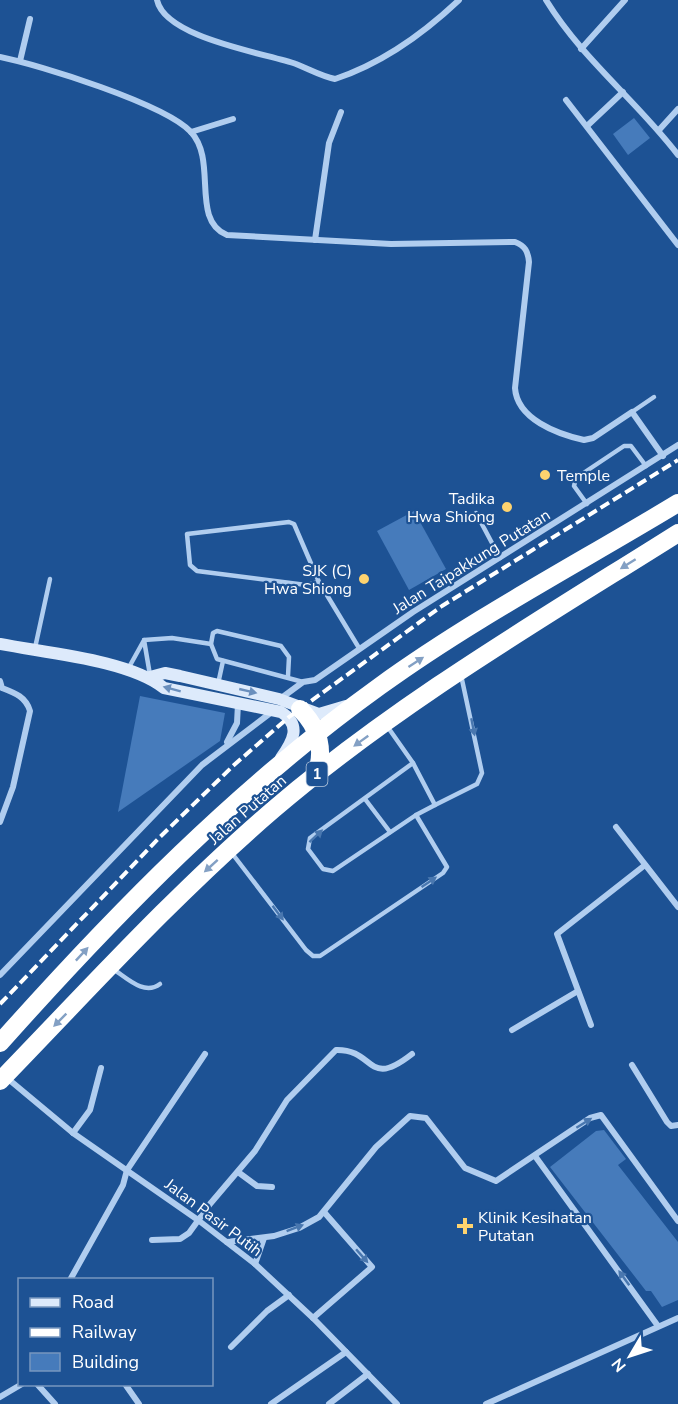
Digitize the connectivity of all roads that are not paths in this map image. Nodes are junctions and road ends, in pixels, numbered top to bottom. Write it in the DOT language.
graph roads {
  1 [pos="158,0"];
  2 [pos="459,0"];
  3 [pos="546,0"];
  4 [pos="625,0"];
  5 [pos="30,19"];
  6 [pos="581,49"];
  7 [pos="0,57"];
  8 [pos="20,62"];
  9 [pos="623,92"];
  10 [pos="566,100"];
  11 [pos="678,109"];
  12 [pos="341,112"];
  13 [pos="232,119"];
  14 [pos="587,126"];
  15 [pos="659,130"];
  16 [pos="191,132"];
  17 [pos="678,155"];
  18 [pos="315,240"];
  19 [pos="678,245"];
  20 [pos="654,397"];
  21 [pos="632,412"];
  22 [pos="678,445"];
  23 [pos="663,456"];
  24 [pos="646,466"];
  25 [pos="678,503"];
  26 [pos="587,504"];
  27 [pos="476,513"];
  28 [pos="677,536"];
  29 [pos="500,558"];
  30 [pos="50,579"];
  31 [pos="319,582"];
  32 [pos="144,640"];
  33 [pos="0,644"];
  34 [pos="211,644"];
  35 [pos="359,648"];
  36 [pos="35,651"];
  37 [pos="223,661"];
  38 [pos="127,669"];
  39 [pos="460,670"];
  40 [pos="288,676"];
  41 [pos="394,676"];
  42 [pos="150,677"];
  43 [pos="303,682"];
  44 [pos="217,685"];
  45 [pos="1,686"];
  46 [pos="364,698"];
  47 [pos="413,701"];
  48 [pos="237,703"];
  49 [pos="277,704"];
  50 [pos="300,709"];
  51 [pos="385,724"];
  52 [pos="318,734"];
  53 [pos="225,745"];
  54 [pos="412,763"];
  55 [pos="274,768"];
  56 [pos="316,775"];
  57 [pos="365,799"];
  58 [pos="435,805"];
  59 [pos="416,815"];
  60 [pos="0,822"];
  61 [pos="616,827"];
  62 [pos="390,832"];
  63 [pos="230,850"];
  64 [pos="645,865"];
  65 [pos="678,907"];
  66 [pos="110,968"];
  67 [pos="65,972"];
  68 [pos="0,975"];
  69 [pos="160,984"];
  70 [pos="578,991"];
  71 [pos="87,993"];
  72 [pos="591,1025"];
  73 [pos="512,1030"];
  74 [pos="0,1043"];
  75 [pos="205,1054"];
  76 [pos="412,1054"];
  77 [pos="632,1065"];
  78 [pos="101,1068"];
  79 [pos="2,1078"];
  80 [pos="678,1125"];
  81 [pos="74,1133"];
  82 [pos="535,1156"];
  83 [pos="127,1170"];
  84 [pos="238,1172"];
  85 [pos="272,1187"];
  86 [pos="324,1212"];
  87 [pos="198,1220"];
  88 [pos="678,1221"];
  89 [pos="264,1238"];
  90 [pos="152,1240"];
  91 [pos="227,1242"];
  92 [pos="255,1264"];
  93 [pos="71,1278"];
  94 [pos="289,1295"];
  95 [pos="313,1318"];
  96 [pos="677,1318"];
  97 [pos="658,1326"];
  98 [pos="678,1327"];
  99 [pos="231,1347"];
  100 [pos="346,1352"];
  101 [pos="368,1374"];
  102 [pos="19,1386"];
  103 [pos="39,1386"];
  104 [pos="126,1386"];
  105 [pos="0,1397"];
  106 [pos="55,1404"];
  107 [pos="140,1404"];
  108 [pos="271,1404"];
  109 [pos="329,1404"];
  110 [pos="398,1404"];
  111 [pos="486,1404"];
  1 -- 2 [label="street"];
  3 -- 6 [label="street"];
  4 -- 6 [label="street"];
  5 -- 8 [label="street"];
  6 -- 9 [label="street"];
  7 -- 8 [label="street"];
  8 -- 16 [label="street"];
  9 -- 14 [label="street"];
  9 -- 15 [label="street"];
  10 -- 14 [label="street"];
  11 -- 15 [label="street"];
  12 -- 18 [label="street"];
  13 -- 16 [label="street"];
  14 -- 19 [label="street"];
  15 -- 17 [label="street"];
  16 -- 18 [label="street"];
  18 -- 21 [label="street"];
  20 -- 21 [label="lane"];
  21 -- 23 [label="street"];
  22 -- 23 [label="street, Jalan Taipakkung Putatan"];
  23 -- 24 [label="street, Jalan Taipakkung Putatan"];
  24 -- 26 [label="street, Jalan Taipakkung Putatan"];
  24 -- 26 [label="lane"];
  41 -- 25 [label="highway, Jalan Putatan / 1, one-way"];
  26 -- 29 [label="street, Jalan Taipakkung Putatan"];
  27 -- 29 [label="lane"];
  28 -- 39 [label="highway, Jalan Putatan / 1, one-way"];
  29 -- 35 [label="street, Jalan Taipakkung Putatan"];
  30 -- 36 [label="lane"];
  31 -- 31 [label="lane"];
  31 -- 35 [label="lane"];
  32 -- 34 [label="lane"];
  32 -- 38 [label="lane"];
  32 -- 42 [label="lane"];
  33 -- 36 [label="main road"];
  34 -- 37 [label="lane"];
  34 -- 40 [label="lane"];
  35 -- 43 [label="street, Jalan Taipakkung Putatan"];
  36 -- 38 [label="main road"];
  37 -- 40 [label="lane"];
  37 -- 44 [label="lane"];
  38 -- 42 [label="main road"];
  39 -- 47 [label="highway, Jalan Putatan / 1"];
  39 -- 58 [label="lane, one-way"];
  40 -- 43 [label="lane"];
  41 -- 46 [label="highway, Jalan Putatan / 1"];
  41 -- 47 [label="highway"];
  42 -- 44 [label="main road"];
  48 -- 42 [label="main road, one-way"];
  43 -- 49 [label="street, Jalan Taipakkung Putatan"];
  44 -- 49 [label="main road, one-way"];
  45 -- 60 [label="street"];
  46 -- 50 [label="main road"];
  46 -- 52 [label="highway, Jalan Putatan / 1"];
  47 -- 51 [label="highway, Jalan Putatan / 1"];
  48 -- 49 [label="main road"];
  48 -- 53 [label="street"];
  49 -- 50 [label="main road"];
  49 -- 53 [label="street, Jalan Taipakkung Putatan"];
  49 -- 55 [label="main road"];
  50 -- 52 [label="highway"];
  51 -- 54 [label="lane"];
  51 -- 56 [label="highway, Jalan Putatan / 1, one-way"];
  52 -- 55 [label="highway, Jalan Putatan / 1"];
  52 -- 56 [label="highway"];
  53 -- 68 [label="street"];
  54 -- 57 [label="lane"];
  54 -- 58 [label="lane"];
  67 -- 55 [label="highway, Jalan Putatan / 1, one-way"];
  56 -- 63 [label="highway, Jalan Putatan / 1"];
  57 -- 62 [label="lane"];
  62 -- 57 [label="lane, one-way"];
  58 -- 59 [label="lane"];
  59 -- 62 [label="lane"];
  63 -- 59 [label="lane, one-way"];
  61 -- 64 [label="street"];
  63 -- 66 [label="highway, Jalan Putatan / 1, one-way"];
  64 -- 65 [label="street"];
  64 -- 70 [label="street"];
  66 -- 69 [label="lane"];
  66 -- 71 [label="highway, Jalan Putatan / 1"];
  67 -- 71 [label="highway"];
  67 -- 74 [label="highway, Jalan Putatan / 1"];
  70 -- 72 [label="street"];
  70 -- 73 [label="street"];
  71 -- 79 [label="highway, Jalan Putatan / 1, one-way"];
  75 -- 83 [label="street"];
  76 -- 84 [label="street"];
  77 -- 80 [label="street"];
  78 -- 81 [label="street"];
  79 -- 81 [label="street, Jalan Pasir Putih"];
  81 -- 83 [label="street, Jalan Pasir Putih"];
  82 -- 86 [label="street"];
  82 -- 88 [label="street, one-way"];
  97 -- 82 [label="street, one-way"];
  83 -- 87 [label="street, Jalan Pasir Putih"];
  83 -- 93 [label="street"];
  84 -- 85 [label="street"];
  84 -- 87 [label="street"];
  89 -- 86 [label="street, one-way"];
  86 -- 95 [label="street, one-way"];
  87 -- 90 [label="street"];
  87 -- 91 [label="street, Jalan Pasir Putih"];
  89 -- 91 [label="street"];
  89 -- 92 [label="street"];
  91 -- 92 [label="street, Jalan Pasir Putih"];
  92 -- 94 [label="street, Jalan Pasir Putih"];
  94 -- 95 [label="street, Jalan Pasir Putih"];
  94 -- 99 [label="street"];
  95 -- 100 [label="street, Jalan Pasir Putih"];
  96 -- 97 [label="street"];
  96 -- 98 [label="street"];
  97 -- 111 [label="street"];
  100 -- 101 [label="street, Jalan Pasir Putih"];
  100 -- 108 [label="street"];
  101 -- 109 [label="street"];
  101 -- 110 [label="street, Jalan Pasir Putih"];
  102 -- 105 [label="street"];
  103 -- 106 [label="street"];
  104 -- 107 [label="street"];
}
